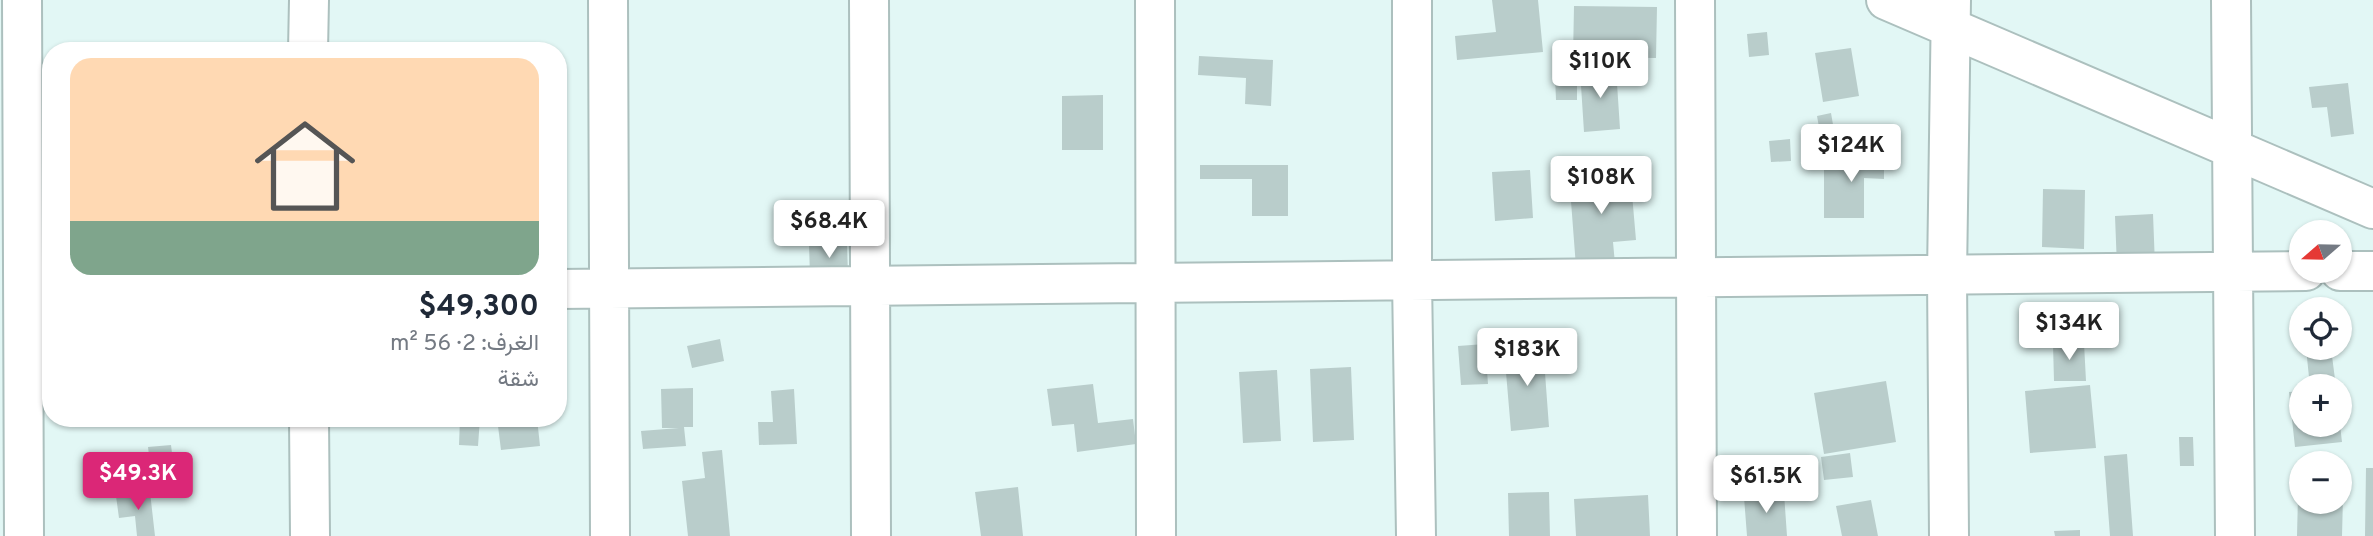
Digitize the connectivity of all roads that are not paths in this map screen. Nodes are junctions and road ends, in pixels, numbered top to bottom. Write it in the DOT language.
graph roads {
  1 [pos="22,0"];
  2 [pos="309,0"];
  3 [pos="608,0"];
  4 [pos="869,0"];
  5 [pos="1155,0"];
  6 [pos="1412,0"];
  7 [pos="1695,0"];
  8 [pos="1886,0"];
  9 [pos="2231,0"];
  10 [pos="1951,14"];
  11 [pos="309,42"];
  12 [pos="2232,149"];
  13 [pos="2373,209"];
  14 [pos="2289,271"];
  15 [pos="2352,271"];
  16 [pos="2373,271"];
  17 [pos="2233,272"];
  18 [pos="1947,275"];
  19 [pos="1695,277"];
  20 [pos="1412,280"];
  21 [pos="1154,283"];
  22 [pos="869,285"];
  23 [pos="607,288"];
  24 [pos="567,289"];
  25 [pos="24,294"];
  26 [pos="309,427"];
  27 [pos="24,536"];
  28 [pos="310,536"];
  29 [pos="610,536"];
  30 [pos="871,536"];
  31 [pos="1156,536"];
  32 [pos="1416,536"];
  33 [pos="1697,536"];
  34 [pos="1949,536"];
  35 [pos="2235,536"];
  1 -- 25 [label="street"];
  2 -- 11 [label="street"];
  3 -- 23 [label="street"];
  4 -- 22 [label="street"];
  5 -- 21 [label="street"];
  6 -- 20 [label="street"];
  7 -- 19 [label="street"];
  8 -- 10 [label="street"];
  9 -- 12 [label="street"];
  10 -- 12 [label="street"];
  10 -- 18 [label="street"];
  12 -- 13 [label="street"];
  12 -- 17 [label="street"];
  14 -- 17 [label="street"];
  15 -- 16 [label="street"];
  17 -- 18 [label="street"];
  17 -- 35 [label="street"];
  18 -- 19 [label="street"];
  18 -- 34 [label="street"];
  19 -- 20 [label="street"];
  19 -- 33 [label="street"];
  20 -- 21 [label="street"];
  20 -- 32 [label="street"];
  21 -- 22 [label="street"];
  21 -- 31 [label="street"];
  22 -- 23 [label="street"];
  22 -- 30 [label="street"];
  23 -- 24 [label="street"];
  23 -- 29 [label="street"];
  25 -- 27 [label="street"];
  26 -- 28 [label="street"];
}
